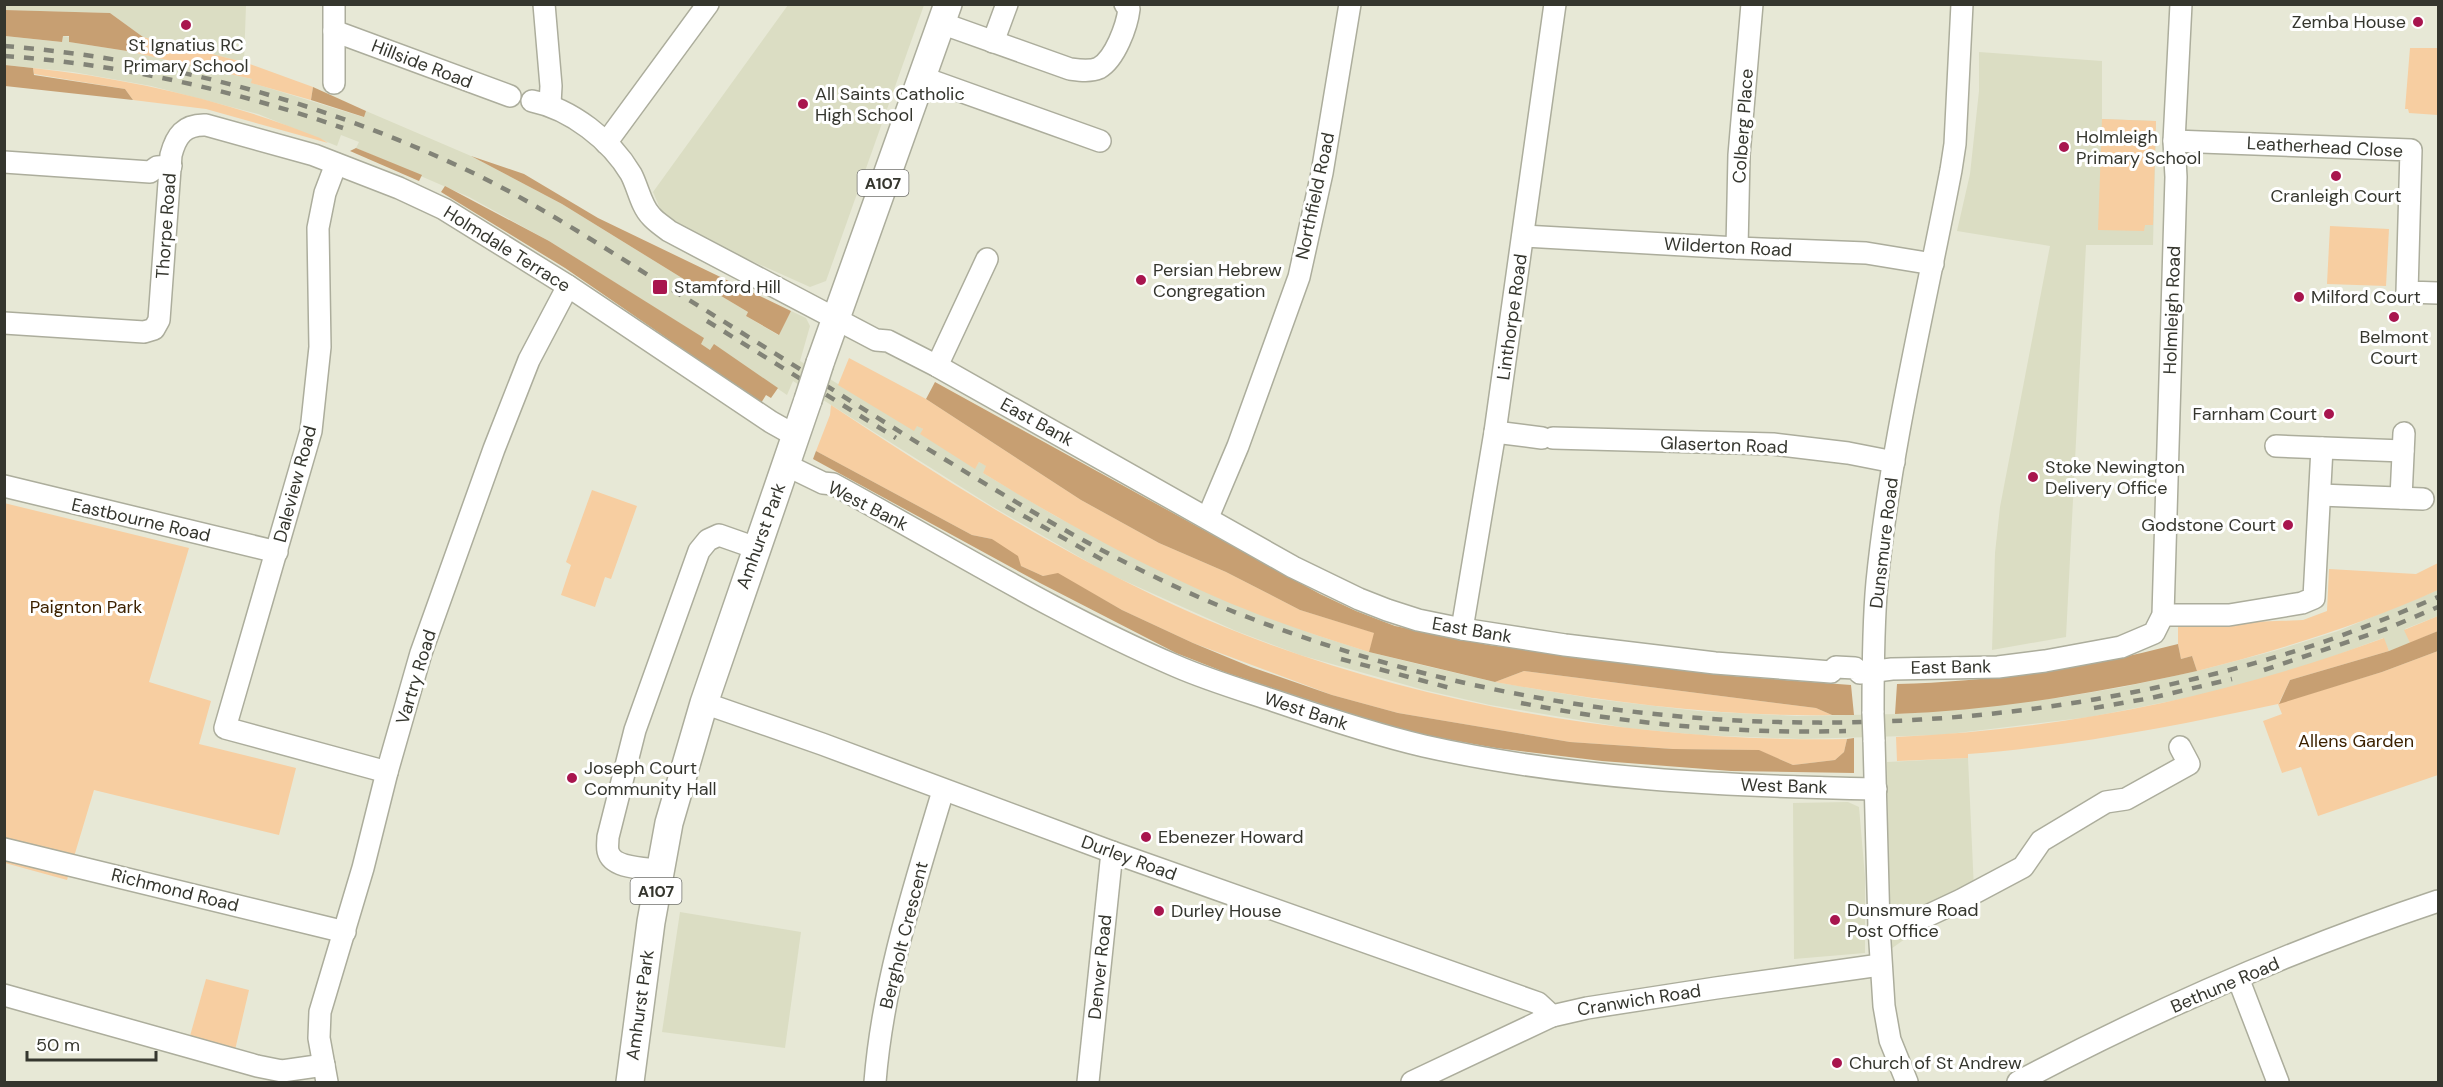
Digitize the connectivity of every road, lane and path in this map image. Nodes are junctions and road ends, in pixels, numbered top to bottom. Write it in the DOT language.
graph roads {
  1 [pos="334,4"];
  2 [pos="544,4"];
  3 [pos="708,4"];
  4 [pos="1007,4"];
  5 [pos="1125,4"];
  6 [pos="1350,4"];
  7 [pos="1555,4"];
  8 [pos="1752,4"];
  9 [pos="1962,4"];
  10 [pos="2181,4"];
  11 [pos="945,14"];
  12 [pos="334,31"];
  13 [pos="993,42"];
  14 [pos="921,77"];
  15 [pos="334,83"];
  16 [pos="510,96"];
  17 [pos="188,128"];
  18 [pos="1100,141"];
  19 [pos="2174,141"];
  20 [pos="606,143"];
  21 [pos="4,162"];
  22 [pos="336,164"];
  23 [pos="171,166"];
  24 [pos="1523,236"];
  25 [pos="1737,249"];
  26 [pos="987,259"];
  27 [pos="1933,264"];
  28 [pos="568,286"];
  29 [pos="2439,293"];
  30 [pos="834,319"];
  31 [pos="4,323"];
  32 [pos="938,366"];
  33 [pos="1495,432"];
  34 [pos="796,436"];
  35 [pos="2276,446"];
  36 [pos="2322,448"];
  37 [pos="1894,462"];
  38 [pos="786,465"];
  39 [pos="4,486"];
  40 [pos="2320,495"];
  41 [pos="2401,498"];
  42 [pos="2423,499"];
  43 [pos="1208,517"];
  44 [pos="756,548"];
  45 [pos="277,552"];
  46 [pos="2163,615"];
  47 [pos="1462,629"];
  48 [pos="1867,672"];
  49 [pos="704,703"];
  50 [pos="2180,747"];
  51 [pos="387,772"];
  52 [pos="1876,789"];
  53 [pos="943,790"];
  54 [pos="4,849"];
  55 [pos="1112,852"];
  56 [pos="659,870"];
  57 [pos="2439,901"];
  58 [pos="1879,927"];
  59 [pos="345,932"];
  60 [pos="1880,965"];
  61 [pos="2238,978"];
  62 [pos="4,995"];
  63 [pos="1552,1016"];
  64 [pos="325,1074"];
  65 [pos="630,1083"];
  66 [pos="875,1083"];
  67 [pos="1088,1083"];
  68 [pos="1412,1083"];
  69 [pos="1907,1083"];
  70 [pos="2018,1083"];
  71 [pos="2278,1083"];
  1 -- 12 [label="street"];
  2 -- 20 [label="street"];
  3 -- 20 [label="street"];
  4 -- 13 [label="street"];
  5 -- 13 [label="street"];
  6 -- 43 [label="street, Northfield Road"];
  7 -- 24 [label="street, Linthorpe Road"];
  8 -- 25 [label="street, Colberg Place"];
  9 -- 27 [label="street, Dunsmure Road"];
  10 -- 19 [label="street, Holmleigh Road"];
  11 -- 13 [label="street"];
  11 -- 14 [label="main road, Amhurst Park / A107"];
  12 -- 15 [label="street"];
  12 -- 16 [label="street, Hillside Road"];
  14 -- 18 [label="street"];
  14 -- 30 [label="main road, Amhurst Park / A107"];
  17 -- 22 [label="street, Holmdale Terrace"];
  17 -- 23 [label="street, Thorpe Road"];
  19 -- 29 [label="street, Leatherhead Close"];
  19 -- 46 [label="street, Holmleigh Road"];
  20 -- 30 [label="street"];
  21 -- 23 [label="street"];
  22 -- 28 [label="street, Holmdale Terrace"];
  22 -- 45 [label="street, Daleview Road"];
  23 -- 31 [label="street, Thorpe Road"];
  24 -- 25 [label="street, Wilderton Road"];
  24 -- 33 [label="street, Linthorpe Road"];
  25 -- 27 [label="street, Wilderton Road"];
  26 -- 32 [label="street"];
  27 -- 37 [label="street, Dunsmure Road"];
  28 -- 34 [label="street, Holmdale Terrace"];
  28 -- 51 [label="street, Vartry Road"];
  30 -- 32 [label="street, East Bank"];
  30 -- 34 [label="main road, Amhurst Park / A107, bridge"];
  32 -- 43 [label="street, East Bank"];
  33 -- 37 [label="street, Glaserton Road"];
  33 -- 47 [label="street, Linthorpe Road"];
  34 -- 38 [label="main road, Amhurst Park / A107"];
  35 -- 36 [label="street"];
  36 -- 40 [label="street"];
  36 -- 41 [label="street"];
  37 -- 48 [label="street, Dunsmure Road"];
  38 -- 44 [label="main road, Amhurst Park / A107"];
  38 -- 52 [label="street, West Bank"];
  39 -- 45 [label="street, Eastbourne Road"];
  40 -- 41 [label="street"];
  40 -- 46 [label="street"];
  41 -- 42 [label="street"];
  43 -- 47 [label="street, East Bank"];
  44 -- 49 [label="main road, Amhurst Park / A107"];
  44 -- 56 [label="street"];
  45 -- 51 [label="street, Daleview Road"];
  46 -- 48 [label="street, East Bank"];
  47 -- 48 [label="street, East Bank"];
  48 -- 52 [label="street, Dunsmure Road, bridge"];
  49 -- 53 [label="street, Durley Road"];
  49 -- 56 [label="main road, Amhurst Park / A107"];
  50 -- 58 [label="street"];
  51 -- 59 [label="street, Vartry Road"];
  52 -- 58 [label="street, Dunsmure Road"];
  53 -- 55 [label="street, Durley Road"];
  53 -- 66 [label="street, Bergholt Crescent"];
  54 -- 59 [label="street, Richmond Road"];
  55 -- 63 [label="street, Durley Road"];
  55 -- 67 [label="street, Denver Road"];
  56 -- 65 [label="main road, Amhurst Park / A107"];
  57 -- 61 [label="street, Bethune Road"];
  58 -- 60 [label="street, Dunsmure Road"];
  59 -- 64 [label="street, Vartry Road"];
  60 -- 63 [label="street, Cranwich Road"];
  60 -- 69 [label="street, Dunsmure Road"];
  61 -- 70 [label="street, Bethune Road"];
  61 -- 71 [label="street"];
  62 -- 64 [label="street"];
  63 -- 68 [label="street, Cranwich Road"];
}
